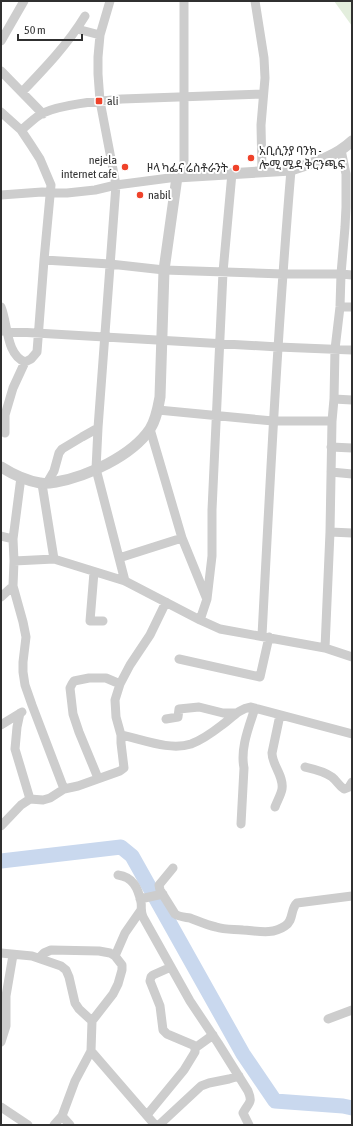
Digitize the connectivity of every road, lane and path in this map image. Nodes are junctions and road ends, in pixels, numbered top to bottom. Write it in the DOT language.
graph roads {
  1 [pos="24,1"];
  2 [pos="110,1"];
  3 [pos="184,1"];
  4 [pos="255,1"];
  5 [pos="85,16"];
  6 [pos="77,29"];
  7 [pos="100,35"];
  8 [pos="1,41"];
  9 [pos="1,71"];
  10 [pos="22,92"];
  11 [pos="263,94"];
  12 [pos="183,97"];
  13 [pos="100,101"];
  14 [pos="1,112"];
  15 [pos="43,114"];
  16 [pos="21,130"];
  17 [pos="352,140"];
  18 [pos="341,150"];
  19 [pos="291,170"];
  20 [pos="262,171"];
  21 [pos="232,173"];
  22 [pos="180,176"];
  23 [pos="349,179"];
  24 [pos="116,185"];
  25 [pos="50,194"];
  26 [pos="1,195"];
  27 [pos="348,227"];
  28 [pos="44,260"];
  29 [pos="110,264"];
  30 [pos="164,270"];
  31 [pos="223,272"];
  32 [pos="282,274"];
  33 [pos="340,274"];
  34 [pos="352,275"];
  35 [pos="1,307"];
  36 [pos="340,307"];
  37 [pos="352,307"];
  38 [pos="4,331"];
  39 [pos="39,333"];
  40 [pos="104,337"];
  41 [pos="162,340"];
  42 [pos="220,343"];
  43 [pos="278,347"];
  44 [pos="335,349"];
  45 [pos="352,350"];
  46 [pos="26,362"];
  47 [pos="334,399"];
  48 [pos="352,400"];
  49 [pos="158,410"];
  50 [pos="216,415"];
  51 [pos="273,421"];
  52 [pos="332,421"];
  53 [pos="98,428"];
  54 [pos="150,429"];
  55 [pos="5,433"];
  56 [pos="331,446"];
  57 [pos="352,448"];
  58 [pos="1,467"];
  59 [pos="96,469"];
  60 [pos="331,472"];
  61 [pos="352,474"];
  62 [pos="21,477"];
  63 [pos="44,483"];
  64 [pos="330,532"];
  65 [pos="352,533"];
  66 [pos="1,536"];
  67 [pos="182,538"];
  68 [pos="13,539"];
  69 [pos="119,558"];
  70 [pos="54,559"];
  71 [pos="14,561"];
  72 [pos="94,572"];
  73 [pos="125,581"];
  74 [pos="13,586"];
  75 [pos="1,597"];
  76 [pos="207,599"];
  77 [pos="166,602"];
  78 [pos="200,620"];
  79 [pos="103,621"];
  80 [pos="265,637"];
  81 [pos="325,648"];
  82 [pos="352,657"];
  83 [pos="179,659"];
  84 [pos="120,684"];
  85 [pos="32,705"];
  86 [pos="255,708"];
  87 [pos="236,713"];
  88 [pos="20,714"];
  89 [pos="280,715"];
  90 [pos="166,719"];
  91 [pos="1,725"];
  92 [pos="352,734"];
  93 [pos="121,735"];
  94 [pos="305,766"];
  95 [pos="98,778"];
  96 [pos="352,782"];
  97 [pos="64,789"];
  98 [pos="30,799"];
  99 [pos="274,807"];
  100 [pos="241,824"];
  101 [pos="1,826"];
  102 [pos="173,868"];
  103 [pos="118,875"];
  104 [pos="162,894"];
  105 [pos="352,896"];
  106 [pos="141,899"];
  107 [pos="141,910"];
  108 [pos="1,953"];
  109 [pos="13,955"];
  110 [pos="115,956"];
  111 [pos="39,958"];
  112 [pos="171,967"];
  113 [pos="352,1010"];
  114 [pos="328,1019"];
  115 [pos="92,1021"];
  116 [pos="213,1035"];
  117 [pos="1,1042"];
  118 [pos="195,1048"];
  119 [pos="91,1051"];
  120 [pos="239,1076"];
  121 [pos="1,1107"];
  122 [pos="147,1115"];
  123 [pos="62,1116"];
  124 [pos="28,1125"];
  125 [pos="54,1125"];
  126 [pos="70,1125"];
  127 [pos="155,1125"];
  128 [pos="159,1125"];
  129 [pos="249,1125"];
  1 -- 8 [label="street"];
  2 -- 7 [label="street"];
  3 -- 12 [label="street"];
  4 -- 11 [label="street"];
  5 -- 6 [label="street"];
  6 -- 7 [label="street"];
  6 -- 10 [label="street"];
  7 -- 13 [label="street"];
  9 -- 10 [label="street"];
  10 -- 15 [label="street"];
  11 -- 12 [label="street"];
  11 -- 20 [label="street"];
  12 -- 13 [label="street"];
  12 -- 22 [label="street"];
  13 -- 15 [label="street"];
  13 -- 24 [label="street"];
  14 -- 16 [label="street"];
  15 -- 16 [label="street"];
  16 -- 25 [label="street"];
  17 -- 18 [label="street"];
  18 -- 19 [label="street"];
  18 -- 23 [label="street"];
  19 -- 20 [label="street"];
  19 -- 32 [label="street"];
  20 -- 21 [label="street"];
  21 -- 22 [label="street"];
  21 -- 31 [label="street"];
  22 -- 24 [label="street"];
  22 -- 30 [label="street"];
  23 -- 27 [label="street"];
  24 -- 25 [label="street"];
  24 -- 29 [label="street"];
  25 -- 26 [label="street"];
  25 -- 28 [label="street"];
  27 -- 33 [label="street"];
  28 -- 29 [label="street"];
  28 -- 39 [label="street"];
  29 -- 30 [label="street"];
  29 -- 40 [label="street"];
  30 -- 31 [label="street"];
  30 -- 41 [label="street"];
  31 -- 32 [label="street"];
  31 -- 42 [label="street"];
  32 -- 33 [label="street"];
  32 -- 43 [label="street"];
  33 -- 34 [label="street"];
  33 -- 36 [label="street"];
  35 -- 38 [label="street"];
  36 -- 37 [label="street"];
  36 -- 44 [label="street"];
  38 -- 39 [label="street"];
  38 -- 46 [label="street"];
  39 -- 40 [label="street"];
  39 -- 46 [label="street"];
  40 -- 41 [label="street"];
  40 -- 53 [label="street"];
  41 -- 42 [label="street"];
  41 -- 49 [label="street"];
  42 -- 43 [label="street"];
  42 -- 50 [label="street"];
  43 -- 44 [label="street"];
  43 -- 51 [label="street"];
  44 -- 45 [label="street"];
  44 -- 47 [label="street"];
  46 -- 55 [label="street"];
  47 -- 48 [label="street"];
  47 -- 52 [label="street"];
  49 -- 50 [label="street"];
  49 -- 54 [label="street"];
  50 -- 51 [label="street"];
  50 -- 76 [label="street"];
  51 -- 52 [label="street"];
  51 -- 80 [label="street"];
  52 -- 56 [label="street"];
  53 -- 59 [label="street"];
  53 -- 63 [label="street"];
  54 -- 59 [label="street"];
  54 -- 67 [label="street"];
  56 -- 57 [label="street"];
  56 -- 60 [label="street"];
  58 -- 62 [label="street"];
  59 -- 63 [label="street"];
  59 -- 69 [label="street"];
  60 -- 61 [label="street"];
  60 -- 64 [label="street"];
  62 -- 63 [label="street"];
  62 -- 68 [label="street"];
  63 -- 70 [label="street"];
  64 -- 65 [label="street"];
  64 -- 81 [label="street"];
  66 -- 68 [label="street"];
  67 -- 69 [label="street"];
  67 -- 76 [label="street"];
  68 -- 71 [label="street"];
  69 -- 73 [label="street"];
  70 -- 71 [label="street"];
  70 -- 72 [label="street"];
  71 -- 74 [label="street"];
  72 -- 73 [label="street"];
  72 -- 79 [label="street"];
  73 -- 77 [label="street"];
  74 -- 75 [label="street"];
  74 -- 85 [label="street"];
  76 -- 78 [label="street"];
  77 -- 78 [label="street"];
  77 -- 84 [label="street"];
  78 -- 80 [label="street"];
  80 -- 81 [label="street"];
  80 -- 83 [label="street"];
  81 -- 82 [label="street"];
  84 -- 93 [label="street"];
  84 -- 95 [label="street"];
  85 -- 88 [label="street"];
  85 -- 97 [label="street"];
  86 -- 87 [label="street"];
  86 -- 89 [label="street"];
  86 -- 100 [label="street"];
  87 -- 90 [label="street"];
  87 -- 93 [label="street"];
  88 -- 91 [label="street"];
  88 -- 98 [label="street"];
  89 -- 92 [label="street"];
  89 -- 99 [label="street"];
  93 -- 95 [label="street"];
  94 -- 96 [label="street"];
  95 -- 97 [label="street"];
  97 -- 98 [label="street"];
  98 -- 101 [label="street"];
  102 -- 104 [label="street"];
  103 -- 106 [label="street"];
  104 -- 105 [label="street"];
  104 -- 106 [label="street"];
  106 -- 107 [label="street"];
  107 -- 110 [label="street"];
  107 -- 112 [label="street"];
  108 -- 109 [label="street"];
  109 -- 111 [label="street"];
  109 -- 117 [label="street"];
  110 -- 111 [label="street"];
  110 -- 115 [label="street"];
  111 -- 115 [label="street"];
  112 -- 116 [label="street"];
  112 -- 118 [label="street"];
  113 -- 114 [label="street"];
  115 -- 119 [label="street"];
  116 -- 118 [label="street"];
  116 -- 120 [label="street"];
  118 -- 122 [label="street"];
  119 -- 122 [label="street"];
  119 -- 123 [label="street"];
  120 -- 128 [label="street"];
  120 -- 129 [label="street"];
  121 -- 124 [label="street"];
  122 -- 127 [label="street"];
  123 -- 125 [label="street"];
  123 -- 126 [label="street"];
}
